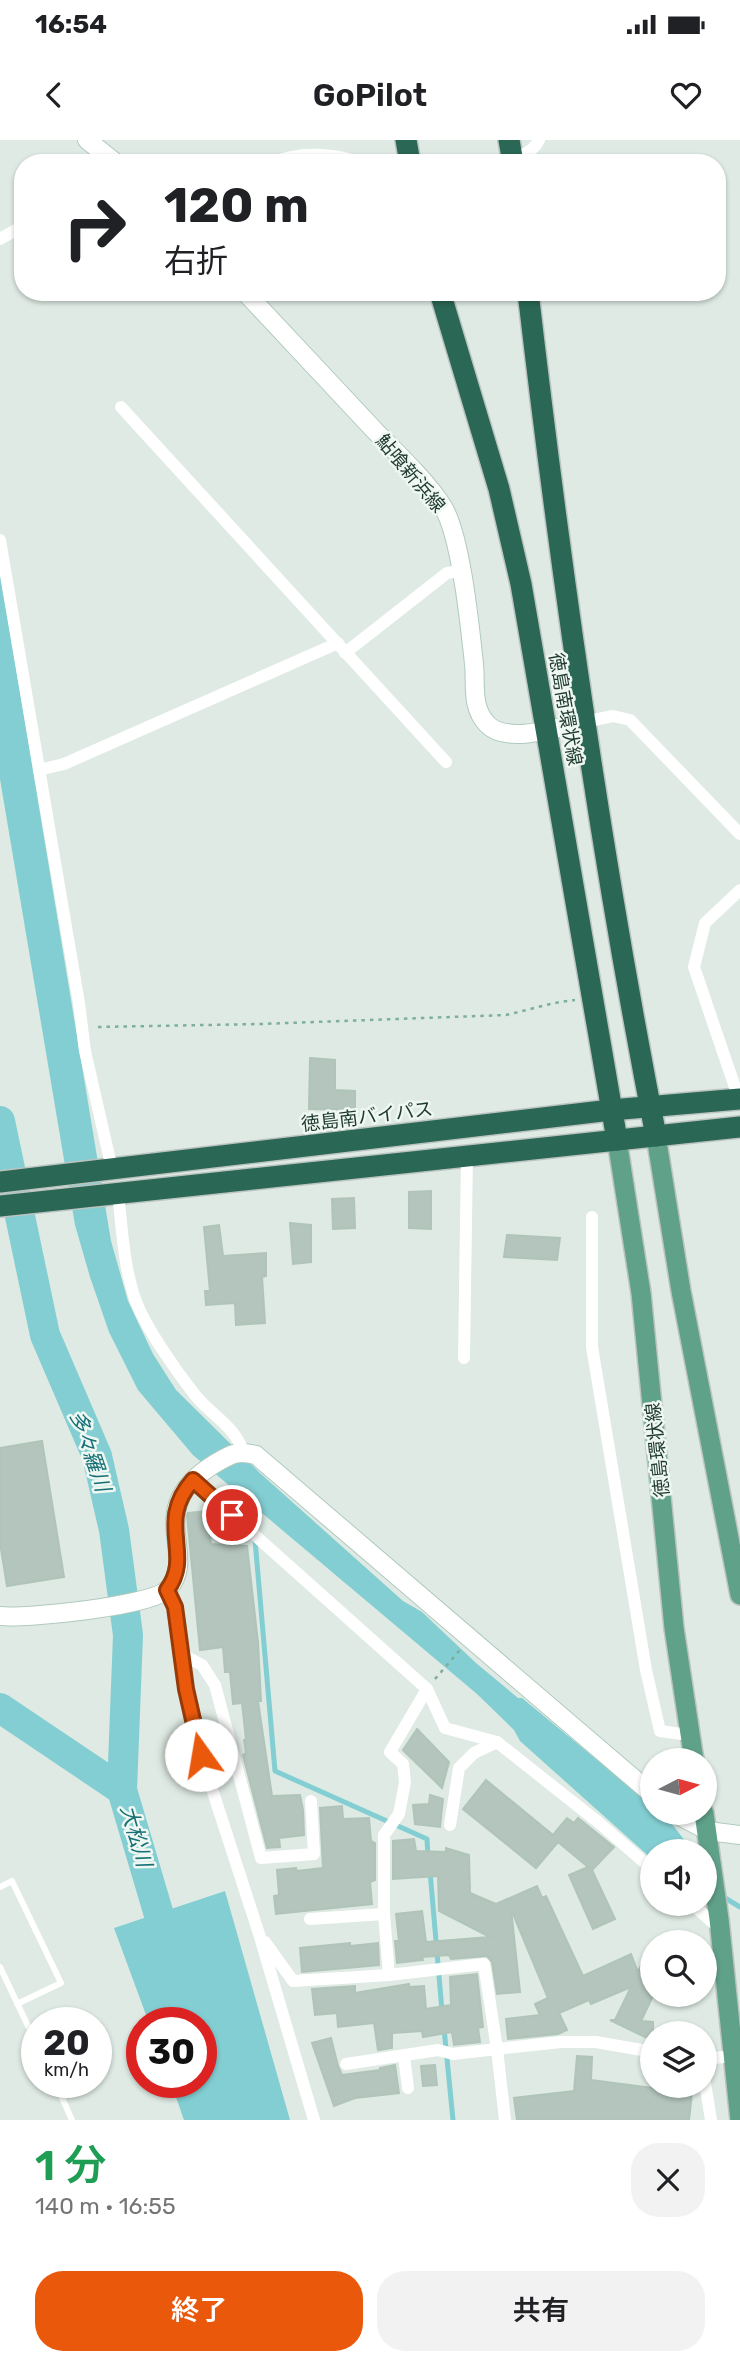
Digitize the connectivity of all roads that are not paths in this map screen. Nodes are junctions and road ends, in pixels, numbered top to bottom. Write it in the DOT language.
graph roads {
  1 [pos="86,140"];
  2 [pos="539,140"];
  3 [pos="103,154"];
  4 [pos="526,154"];
  5 [pos="253,301"];
  6 [pos="443,301"];
  7 [pos="529,301"];
  8 [pos="121,407"];
  9 [pos="0,540"];
  10 [pos="460,571"];
  11 [pos="342,648"];
  12 [pos="584,722"];
  13 [pos="547,730"];
  14 [pos="446,762"];
  15 [pos="39,770"];
  16 [pos="740,834"];
  17 [pos="740,890"];
  18 [pos="740,1099"];
  19 [pos="650,1106"];
  20 [pos="611,1110"];
  21 [pos="740,1127"];
  22 [pos="656,1136"];
  23 [pos="617,1140"];
  24 [pos="467,1155"];
  25 [pos="109,1169"];
  26 [pos="0,1182"];
  27 [pos="113,1193"];
  28 [pos="0,1206"];
  29 [pos="592,1217"];
  30 [pos="464,1358"];
  31 [pos="238,1452"];
  32 [pos="197,1476"];
  33 [pos="167,1590"];
  34 [pos="740,1595"];
  35 [pos="0,1616"];
  36 [pos="181,1654"];
  37 [pos="430,1685"];
  38 [pos="689,1735"];
  39 [pos="497,1742"];
  40 [pos="692,1748"];
  41 [pos="640,1784"];
  42 [pos="312,1801"];
  43 [pos="450,1825"];
  44 [pos="706,1825"];
  45 [pos="714,1825"];
  46 [pos="740,1835"];
  47 [pos="640,1859"];
  48 [pos="0,1887"];
  49 [pos="384,1914"];
  50 [pos="709,1916"];
  51 [pos="310,1919"];
  52 [pos="720,1924"];
  53 [pos="260,1937"];
  54 [pos="0,1967"];
  55 [pos="389,1975"];
  56 [pos="18,2004"];
  57 [pos="21,2010"];
  58 [pos="497,2049"];
  59 [pos="640,2050"];
  60 [pos="736,2055"];
  61 [pos="404,2056"];
  62 [pos="717,2057"];
  63 [pos="346,2064"];
  64 [pos="408,2088"];
  65 [pos="62,2098"];
  66 [pos="707,2098"];
  67 [pos="72,2120"];
  68 [pos="314,2120"];
  69 [pos="505,2120"];
  70 [pos="711,2120"];
  71 [pos="740,2120"];
  1 -- 3 [label="street"];
  2 -- 4 [label="street"];
  5 -- 10 [label="street, 鮎喰新浜線"];
  6 -- 13 [label="highway, 徳島南環状線"];
  7 -- 12 [label="highway, 徳島南環状線"];
  8 -- 11 [label="street"];
  9 -- 15 [label="street"];
  10 -- 11 [label="street"];
  10 -- 13 [label="street, 鮎喰新浜線"];
  11 -- 14 [label="street"];
  11 -- 15 [label="street"];
  12 -- 13 [label="street, 鮎喰新浜線"];
  12 -- 16 [label="street"];
  12 -- 19 [label="highway, 徳島南環状線"];
  13 -- 20 [label="highway, 徳島南環状線"];
  15 -- 25 [label="street"];
  17 -- 18 [label="street"];
  18 -- 19 [label="highway, 徳島南バイパス"];
  19 -- 20 [label="highway, 徳島南バイパス"];
  19 -- 22 [label="highway, 徳島南環状線"];
  20 -- 23 [label="highway, 徳島南環状線"];
  20 -- 25 [label="highway, 徳島南バイパス"];
  21 -- 22 [label="highway"];
  22 -- 23 [label="highway"];
  22 -- 34 [label="main road"];
  23 -- 24 [label="highway"];
  23 -- 38 [label="main road, 徳島環状線"];
  24 -- 27 [label="highway"];
  24 -- 30 [label="street"];
  25 -- 26 [label="highway, 徳島南バイパス"];
  27 -- 28 [label="highway"];
  27 -- 31 [label="street"];
  29 -- 38 [label="street"];
  31 -- 32 [label="street"];
  31 -- 41 [label="street"];
  32 -- 33 [label="street"];
  32 -- 37 [label="street"];
  33 -- 35 [label="street"];
  33 -- 36 [label="street"];
  36 -- 42 [label="street"];
  36 -- 53 [label="street"];
  37 -- 39 [label="street"];
  37 -- 49 [label="street"];
  38 -- 40 [label="main road, 徳島環状線"];
  39 -- 43 [label="street"];
  39 -- 47 [label="street"];
  44 -- 52 [label="main road"];
  45 -- 46 [label="street"];
  48 -- 56 [label="lane"];
  49 -- 51 [label="street"];
  49 -- 55 [label="street"];
  50 -- 52 [label="street"];
  52 -- 60 [label="main road"];
  53 -- 55 [label="street"];
  53 -- 68 [label="street"];
  54 -- 56 [label="lane"];
  55 -- 58 [label="street"];
  56 -- 57 [label="lane"];
  58 -- 59 [label="street"];
  58 -- 61 [label="street"];
  58 -- 69 [label="street"];
  60 -- 62 [label="street"];
  60 -- 71 [label="main road"];
  61 -- 63 [label="street"];
  61 -- 64 [label="street"];
  65 -- 67 [label="lane"];
  66 -- 70 [label="street"];
}
